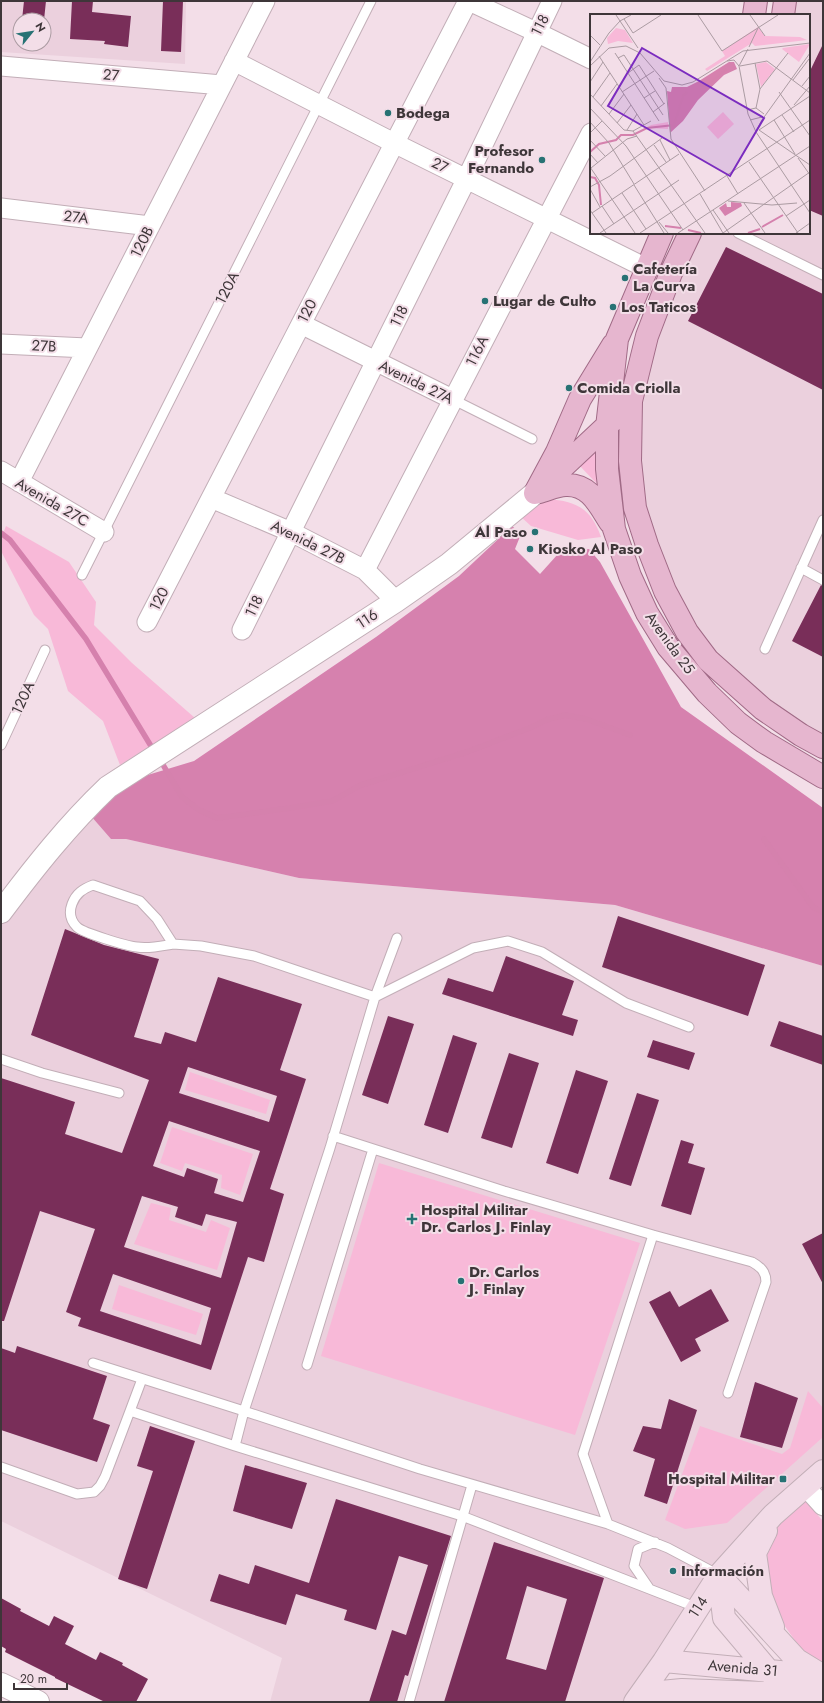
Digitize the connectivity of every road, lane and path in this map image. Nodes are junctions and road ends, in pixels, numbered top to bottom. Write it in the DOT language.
graph roads {
  1 [pos="265,1"];
  2 [pos="371,1"];
  3 [pos="468,1"];
  4 [pos="552,1"];
  5 [pos="756,1"];
  6 [pos="785,1"];
  7 [pos="754,14"];
  8 [pos="783,14"];
  9 [pos="536,32"];
  10 [pos="590,59"];
  11 [pos="234,61"];
  12 [pos="1,66"];
  13 [pos="222,85"];
  14 [pos="319,105"];
  15 [pos="590,135"];
  16 [pos="394,143"];
  17 [pos="467,178"];
  18 [pos="1,208"];
  19 [pos="546,218"];
  20 [pos="150,226"];
  21 [pos="662,234"];
  22 [pos="690,234"];
  23 [pos="740,234"];
  24 [pos="646,268"];
  25 [pos="823,275"];
  26 [pos="301,324"];
  27 [pos="617,339"];
  28 [pos="1,344"];
  29 [pos="87,348"];
  30 [pos="376,362"];
  31 [pos="452,399"];
  32 [pos="631,401"];
  33 [pos="573,416"];
  34 [pos="600,433"];
  35 [pos="532,439"];
  36 [pos="1,471"];
  37 [pos="19,482"];
  38 [pos="535,493"];
  39 [pos="211,498"];
  40 [pos="823,520"];
  41 [pos="614,529"];
  42 [pos="104,532"];
  43 [pos="291,532"];
  44 [pos="801,568"];
  45 [pos="365,570"];
  46 [pos="82,575"];
  47 [pos="823,580"];
  48 [pos="396,601"];
  49 [pos="147,622"];
  50 [pos="242,630"];
  51 [pos="765,649"];
  52 [pos="44,650"];
  53 [pos="1,745"];
  54 [pos="823,747"];
  55 [pos="823,777"];
  56 [pos="1,912"];
  57 [pos="397,938"];
  58 [pos="173,944"];
  59 [pos="375,997"];
  60 [pos="689,1027"];
  61 [pos="1,1059"];
  62 [pos="119,1093"];
  63 [pos="333,1136"];
  64 [pos="373,1149"];
  65 [pos="653,1235"];
  66 [pos="94,1363"];
  67 [pos="307,1365"];
  68 [pos="142,1379"];
  69 [pos="728,1393"];
  70 [pos="244,1411"];
  71 [pos="130,1412"];
  72 [pos="236,1446"];
  73 [pos="1,1467"];
  74 [pos="823,1471"];
  75 [pos="472,1484"];
  76 [pos="805,1486"];
  77 [pos="823,1506"];
  78 [pos="773,1515"];
  79 [pos="462,1516"];
  80 [pos="608,1524"];
  81 [pos="655,1542"];
  82 [pos="719,1575"];
  83 [pos="650,1588"];
  84 [pos="698,1608"];
  85 [pos="724,1618"];
  86 [pos="776,1636"];
  87 [pos="664,1662"];
  88 [pos="769,1671"];
  89 [pos="823,1676"];
  90 [pos="1,1684"];
  91 [pos="788,1694"];
  92 [pos="823,1698"];
  93 [pos="38,1702"];
  94 [pos="409,1702"];
  95 [pos="635,1702"];
  96 [pos="642,1702"];
  1 -- 11 [label="street, 120B"];
  2 -- 14 [label="lane, 120A"];
  3 -- 9 [label="street"];
  3 -- 16 [label="street, 120"];
  4 -- 9 [label="street, 118"];
  5 -- 7 [label="main road"];
  6 -- 8 [label="main road"];
  9 -- 10 [label="street"];
  9 -- 17 [label="street, 118"];
  11 -- 13 [label="street, 120B"];
  11 -- 14 [label="street, 27"];
  12 -- 13 [label="street, 27"];
  13 -- 20 [label="street, 120B"];
  14 -- 16 [label="street, 27"];
  14 -- 42 [label="lane, 120A"];
  15 -- 19 [label="street, 116A"];
  16 -- 17 [label="street, 27"];
  16 -- 26 [label="street, 120"];
  17 -- 19 [label="street, 27"];
  17 -- 30 [label="street, 118"];
  18 -- 20 [label="street, 27A"];
  19 -- 24 [label="street, 27"];
  19 -- 31 [label="street, 116A"];
  20 -- 29 [label="street, 120B"];
  21 -- 24 [label="main road"];
  22 -- 32 [label="main road, Avenida 25"];
  23 -- 25 [label="lane"];
  24 -- 27 [label="main road"];
  26 -- 30 [label="street, Avenida 27A"];
  26 -- 39 [label="street, 120"];
  27 -- 33 [label="main road"];
  27 -- 34 [label="main road, Avenida 25"];
  28 -- 29 [label="street, 27B"];
  29 -- 37 [label="street, 120B"];
  30 -- 31 [label="street, Avenida 27A"];
  30 -- 43 [label="street, 118"];
  31 -- 35 [label="lane, Avenida 27A"];
  31 -- 45 [label="street, 116A"];
  32 -- 34 [label="main road"];
  32 -- 54 [label="main road, Avenida 25"];
  33 -- 34 [label="main road"];
  33 -- 38 [label="main road"];
  34 -- 38 [label="main road"];
  34 -- 41 [label="main road, Avenida 25"];
  36 -- 37 [label="street, Avenida 27C"];
  37 -- 42 [label="street, Avenida 27C"];
  38 -- 41 [label="main road"];
  38 -- 48 [label="street, 116"];
  39 -- 43 [label="street, Avenida 27B"];
  39 -- 49 [label="street, 120"];
  40 -- 44 [label="lane"];
  41 -- 55 [label="main road, Avenida 25"];
  42 -- 46 [label="lane, 120A"];
  43 -- 45 [label="street, Avenida 27B"];
  43 -- 50 [label="street, 118"];
  44 -- 47 [label="lane"];
  44 -- 51 [label="lane"];
  45 -- 48 [label="street, Avenida 27B"];
  48 -- 56 [label="street, 116"];
  52 -- 53 [label="lane, 120A"];
  57 -- 59 [label="lane"];
  58 -- 58 [label="lane"];
  58 -- 59 [label="lane"];
  59 -- 60 [label="lane"];
  59 -- 63 [label="lane"];
  61 -- 62 [label="lane"];
  63 -- 64 [label="lane"];
  63 -- 70 [label="lane"];
  64 -- 65 [label="lane"];
  64 -- 67 [label="lane"];
  65 -- 69 [label="lane"];
  65 -- 80 [label="lane"];
  66 -- 68 [label="lane"];
  68 -- 70 [label="lane"];
  68 -- 71 [label="lane"];
  70 -- 72 [label="lane"];
  70 -- 75 [label="lane"];
  71 -- 72 [label="lane"];
  71 -- 73 [label="lane"];
  72 -- 79 [label="lane"];
  74 -- 76 [label="main road, 114"];
  75 -- 79 [label="lane"];
  75 -- 80 [label="lane"];
  76 -- 77 [label="street"];
  76 -- 78 [label="main road, 114"];
  78 -- 82 [label="main road, 114"];
  78 -- 86 [label="main road"];
  79 -- 83 [label="lane"];
  79 -- 94 [label="lane"];
  80 -- 81 [label="lane"];
  81 -- 82 [label="lane"];
  81 -- 83 [label="lane"];
  82 -- 84 [label="main road, 114"];
  82 -- 85 [label="main road"];
  82 -- 86 [label="main road"];
  83 -- 84 [label="lane"];
  84 -- 85 [label="main road"];
  84 -- 87 [label="main road, 114"];
  85 -- 88 [label="main road"];
  86 -- 89 [label="main road"];
  87 -- 88 [label="main road, Avenida 31"];
  87 -- 95 [label="main road, 114"];
  88 -- 89 [label="main road, Avenida 31"];
  88 -- 91 [label="main road"];
  90 -- 93 [label="street"];
  91 -- 92 [label="main road, Avenida 31"];
  91 -- 96 [label="main road, Avenida 31"];
}
